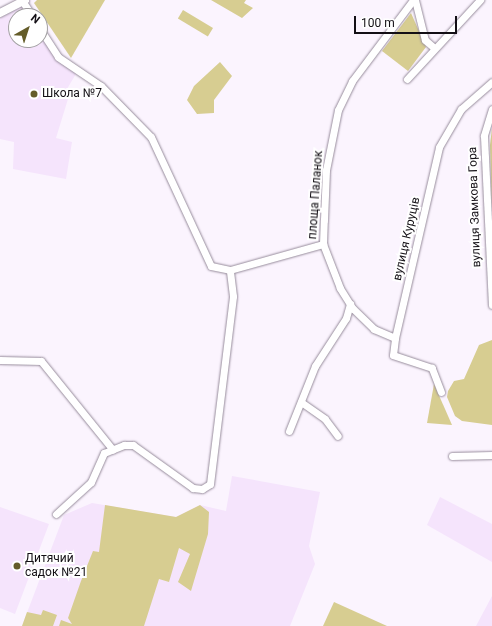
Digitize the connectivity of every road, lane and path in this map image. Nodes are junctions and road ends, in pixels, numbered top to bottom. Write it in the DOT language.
graph roads {
  1 [pos="414,0"];
  2 [pos="480,0"];
  3 [pos="24,1"];
  4 [pos="0,13"];
  5 [pos="48,41"];
  6 [pos="433,47"];
  7 [pos="407,79"];
  8 [pos="492,82"];
  9 [pos="492,109"];
  10 [pos="323,244"];
  11 [pos="230,270"];
  12 [pos="350,304"];
  13 [pos="492,304"];
  14 [pos="395,338"];
  15 [pos="0,360"];
  16 [pos="441,392"];
  17 [pos="301,402"];
  18 [pos="289,431"];
  19 [pos="338,436"];
  20 [pos="113,450"];
  21 [pos="492,455"];
  22 [pos="452,456"];
  23 [pos="56,514"];
  1 -- 6 [label="street, площа Паланок"];
  1 -- 10 [label="street, площа Паланок"];
  2 -- 6 [label="street"];
  3 -- 4 [label="street"];
  5 -- 11 [label="street"];
  6 -- 7 [label="street"];
  8 -- 14 [label="street, вулиця Куруців"];
  9 -- 13 [label="street, вулиця Замкова Гора"];
  10 -- 11 [label="street"];
  10 -- 12 [label="street, площа Паланок"];
  11 -- 20 [label="street"];
  12 -- 14 [label="street, площа Паланок"];
  12 -- 17 [label="street"];
  14 -- 16 [label="street, вулиця Куруців"];
  15 -- 20 [label="street"];
  17 -- 18 [label="street"];
  17 -- 19 [label="street"];
  20 -- 23 [label="street"];
  21 -- 22 [label="street"];
}
